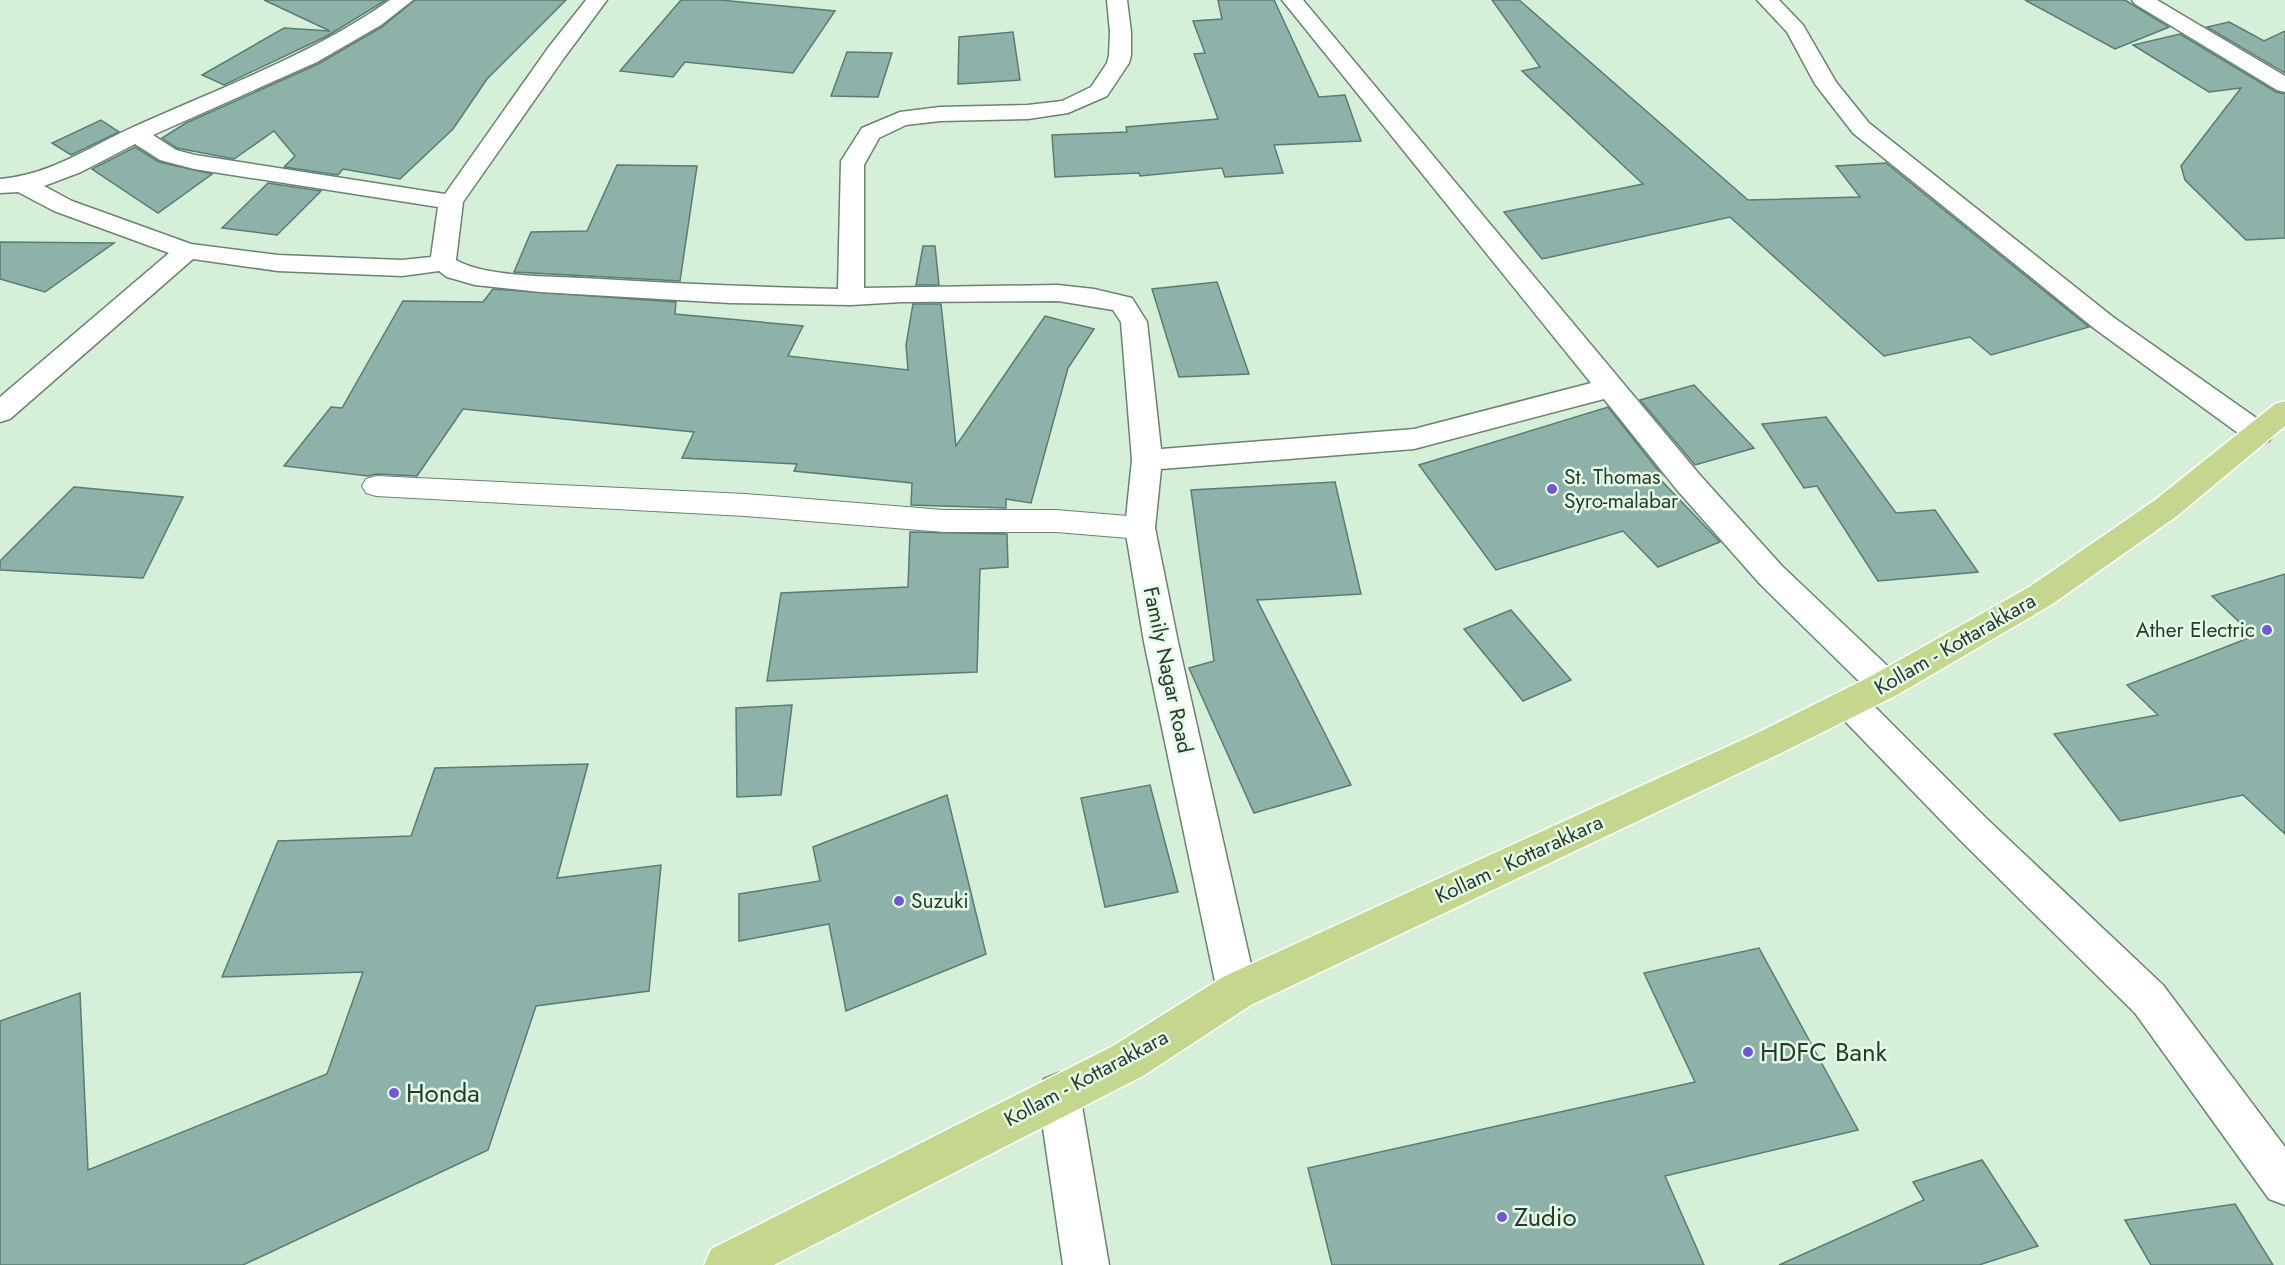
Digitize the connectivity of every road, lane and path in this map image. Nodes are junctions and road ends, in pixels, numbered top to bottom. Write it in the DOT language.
graph roads {
  1 [pos="403,0"];
  2 [pos="597,0"];
  3 [pos="1117,0"];
  4 [pos="1292,0"];
  5 [pos="1767,0"];
  6 [pos="2142,0"];
  7 [pos="2285,85"];
  8 [pos="136,134"];
  9 [pos="11,185"];
  10 [pos="451,202"];
  11 [pos="187,251"];
  12 [pos="443,263"];
  13 [pos="851,297"];
  14 [pos="1610,388"];
  15 [pos="0,412"];
  16 [pos="2278,419"];
  17 [pos="1147,460"];
  18 [pos="376,486"];
  19 [pos="1140,528"];
  20 [pos="1884,685"];
  21 [pos="1849,703"];
  22 [pos="1237,991"];
  23 [pos="1059,1094"];
  24 [pos="2285,1183"];
  25 [pos="727,1265"];
  26 [pos="1086,1265"];
  1 -- 8 [label="street"];
  2 -- 10 [label="street"];
  3 -- 13 [label="street"];
  4 -- 14 [label="street"];
  5 -- 16 [label="street"];
  6 -- 7 [label="street"];
  8 -- 9 [label="street"];
  8 -- 10 [label="street"];
  9 -- 11 [label="street"];
  10 -- 12 [label="street"];
  11 -- 12 [label="street"];
  11 -- 15 [label="street"];
  12 -- 13 [label="street, Family Nagar Road"];
  13 -- 17 [label="street, Family Nagar Road"];
  14 -- 17 [label="street"];
  14 -- 20 [label="street"];
  16 -- 20 [label="main road, Kollam - Kottarakkara"];
  17 -- 19 [label="street, Family Nagar Road"];
  18 -- 19 [label="lane"];
  19 -- 22 [label="street, Family Nagar Road"];
  20 -- 21 [label="main road, Kollam - Kottarakkara"];
  21 -- 22 [label="main road, Kollam - Kottarakkara"];
  21 -- 24 [label="street"];
  22 -- 23 [label="main road, Kollam - Kottarakkara"];
  23 -- 25 [label="main road, Kollam - Kottarakkara"];
  23 -- 26 [label="street"];
}
